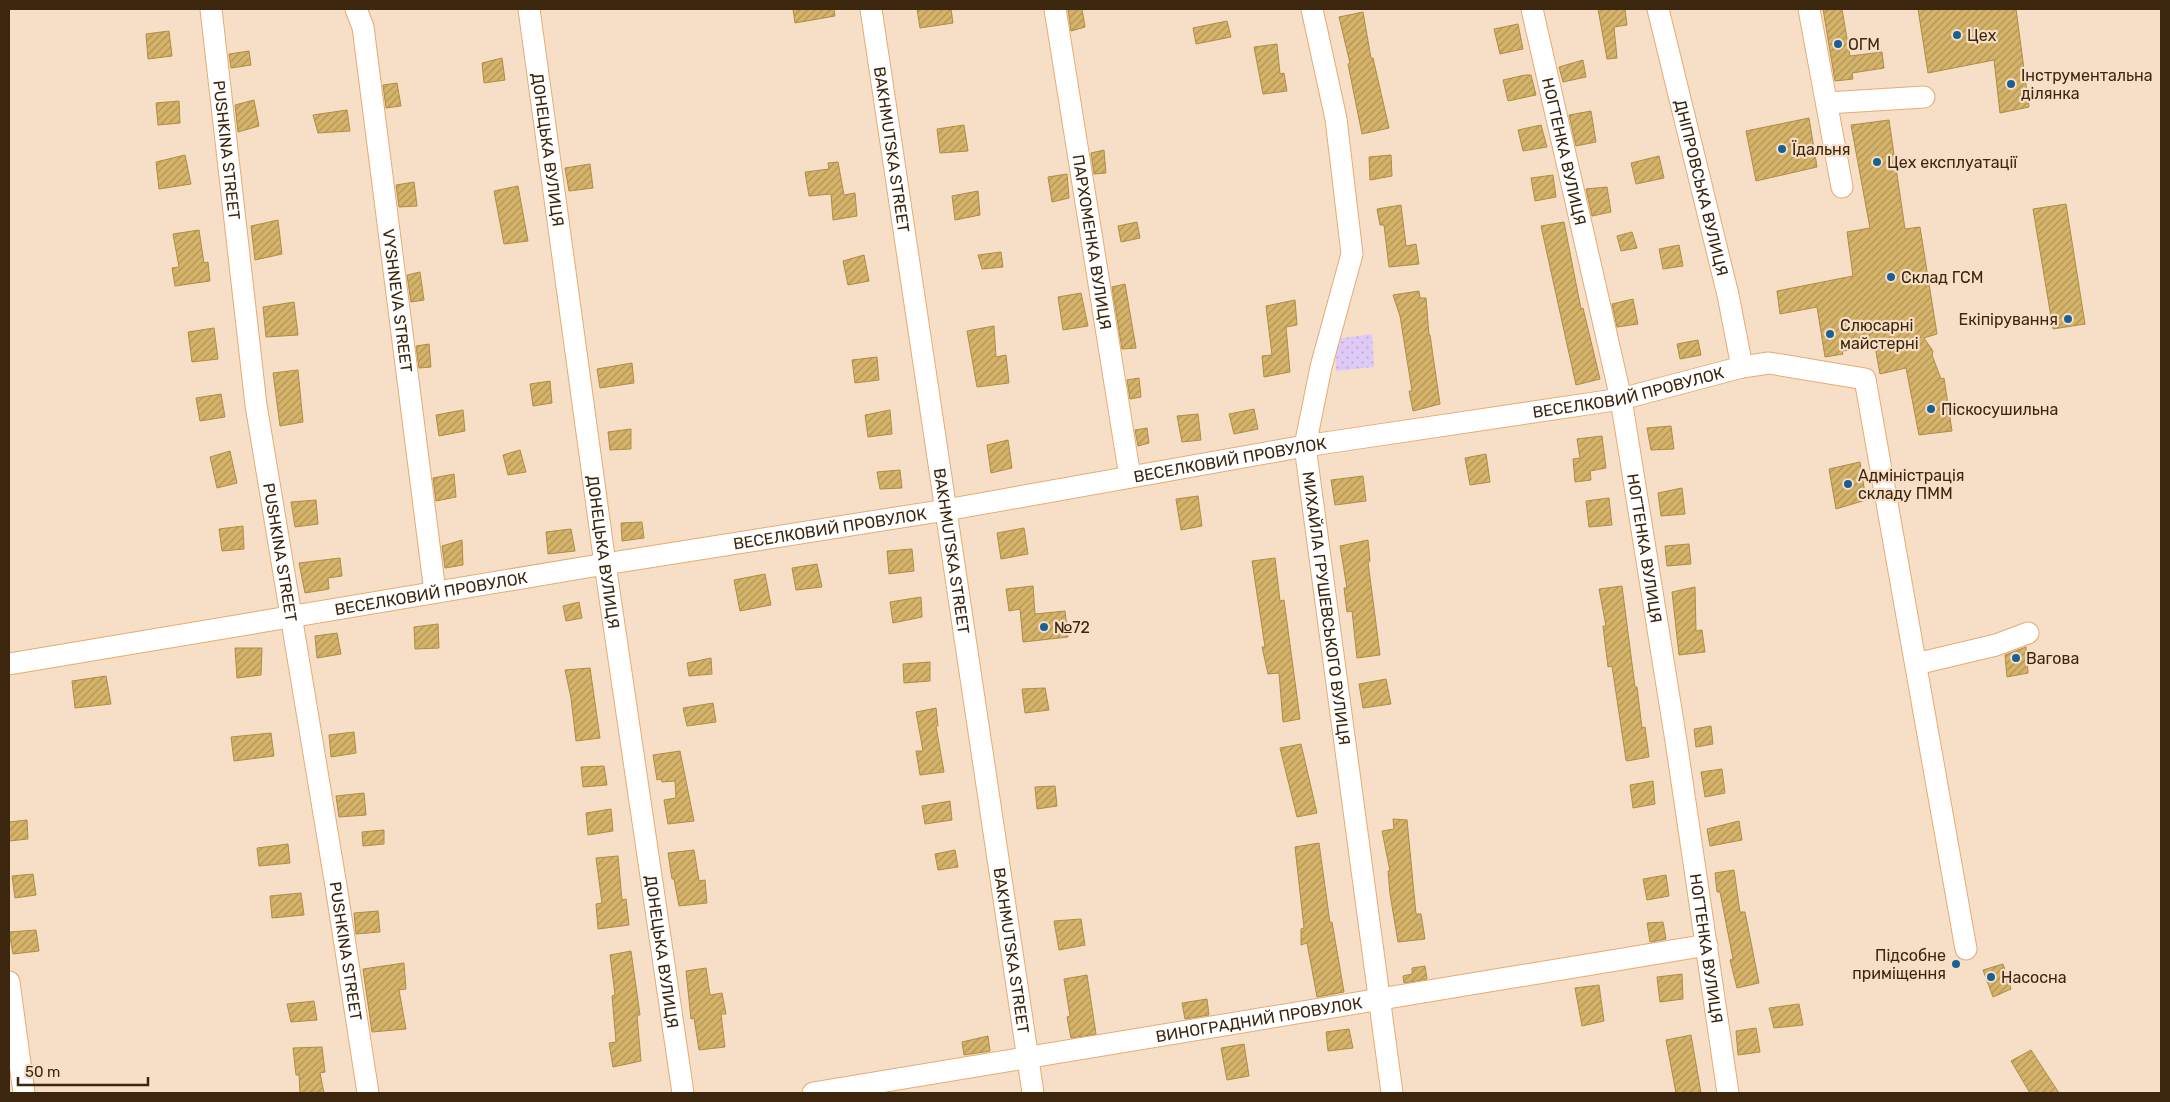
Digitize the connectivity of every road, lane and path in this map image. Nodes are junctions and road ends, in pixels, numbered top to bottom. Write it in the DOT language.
graph roads {
  1 [pos="211,9"];
  2 [pos="356,9"];
  3 [pos="529,9"];
  4 [pos="870,9"];
  5 [pos="1056,9"];
  6 [pos="1312,9"];
  7 [pos="1532,9"];
  8 [pos="1658,9"];
  9 [pos="1809,9"];
  10 [pos="1924,97"];
  11 [pos="1827,103"];
  12 [pos="1842,187"];
  13 [pos="1742,367"];
  14 [pos="1621,399"];
  15 [pos="1305,446"];
  16 [pos="1130,477"];
  17 [pos="946,510"];
  18 [pos="605,564"];
  19 [pos="435,592"];
  20 [pos="291,616"];
  21 [pos="2028,634"];
  22 [pos="9,664"];
  23 [pos="1916,664"];
  24 [pos="1707,945"];
  25 [pos="1966,949"];
  26 [pos="9,982"];
  27 [pos="1378,1000"];
  28 [pos="1027,1058"];
  29 [pos="24,1093"];
  30 [pos="368,1093"];
  31 [pos="683,1093"];
  32 [pos="812,1093"];
  33 [pos="1033,1093"];
  34 [pos="1392,1093"];
  35 [pos="1728,1093"];
  1 -- 20 [label="street, PUSHKINA STREET"];
  2 -- 19 [label="street, VYSHNEVA STREET"];
  3 -- 18 [label="street, ДОНЕЦЬКА ВУЛИЦЯ"];
  4 -- 17 [label="street, BAKHMUTSKA STREET"];
  5 -- 16 [label="street, ПАРХОМЕНКА ВУЛИЦЯ"];
  6 -- 15 [label="street, МИХАЙЛА ГРУШЕВСЬКОГО ВУЛИЦЯ"];
  7 -- 14 [label="street, НОГТЕНКА ВУЛИЦЯ"];
  8 -- 13 [label="street, ДНІПРОВСЬКА ВУЛИЦЯ"];
  9 -- 11 [label="street"];
  10 -- 11 [label="street"];
  11 -- 12 [label="street"];
  13 -- 14 [label="street, ВЕСЕЛКОВИЙ ПРОВУЛОК"];
  13 -- 23 [label="street, ВЕСЕЛКОВИЙ ПРОВУЛОК"];
  14 -- 15 [label="street, ВЕСЕЛКОВИЙ ПРОВУЛОК"];
  14 -- 24 [label="street, НОГТЕНКА ВУЛИЦЯ"];
  15 -- 16 [label="street, ВЕСЕЛКОВИЙ ПРОВУЛОК"];
  15 -- 27 [label="street, МИХАЙЛА ГРУШЕВСЬКОГО ВУЛИЦЯ"];
  16 -- 17 [label="street, ВЕСЕЛКОВИЙ ПРОВУЛОК"];
  17 -- 18 [label="street, ВЕСЕЛКОВИЙ ПРОВУЛОК"];
  17 -- 28 [label="street, BAKHMUTSKA STREET"];
  18 -- 19 [label="street, ВЕСЕЛКОВИЙ ПРОВУЛОК"];
  18 -- 31 [label="street, ДОНЕЦЬКА ВУЛИЦЯ"];
  19 -- 20 [label="street, ВЕСЕЛКОВИЙ ПРОВУЛОК"];
  20 -- 22 [label="street, ВЕСЕЛКОВИЙ ПРОВУЛОК"];
  20 -- 30 [label="street, PUSHKINA STREET"];
  21 -- 23 [label="street"];
  23 -- 25 [label="street"];
  24 -- 27 [label="street, ВИНОГРАДНИЙ ПРОВУЛОК"];
  24 -- 35 [label="street, НОГТЕНКА ВУЛИЦЯ"];
  26 -- 29 [label="street"];
  27 -- 28 [label="street, ВИНОГРАДНИЙ ПРОВУЛОК"];
  27 -- 34 [label="street, МИХАЙЛА ГРУШЕВСЬКОГО ВУЛИЦЯ"];
  28 -- 32 [label="street, ВИНОГРАДНИЙ ПРОВУЛОК"];
  28 -- 33 [label="street, BAKHMUTSKA STREET"];
}
